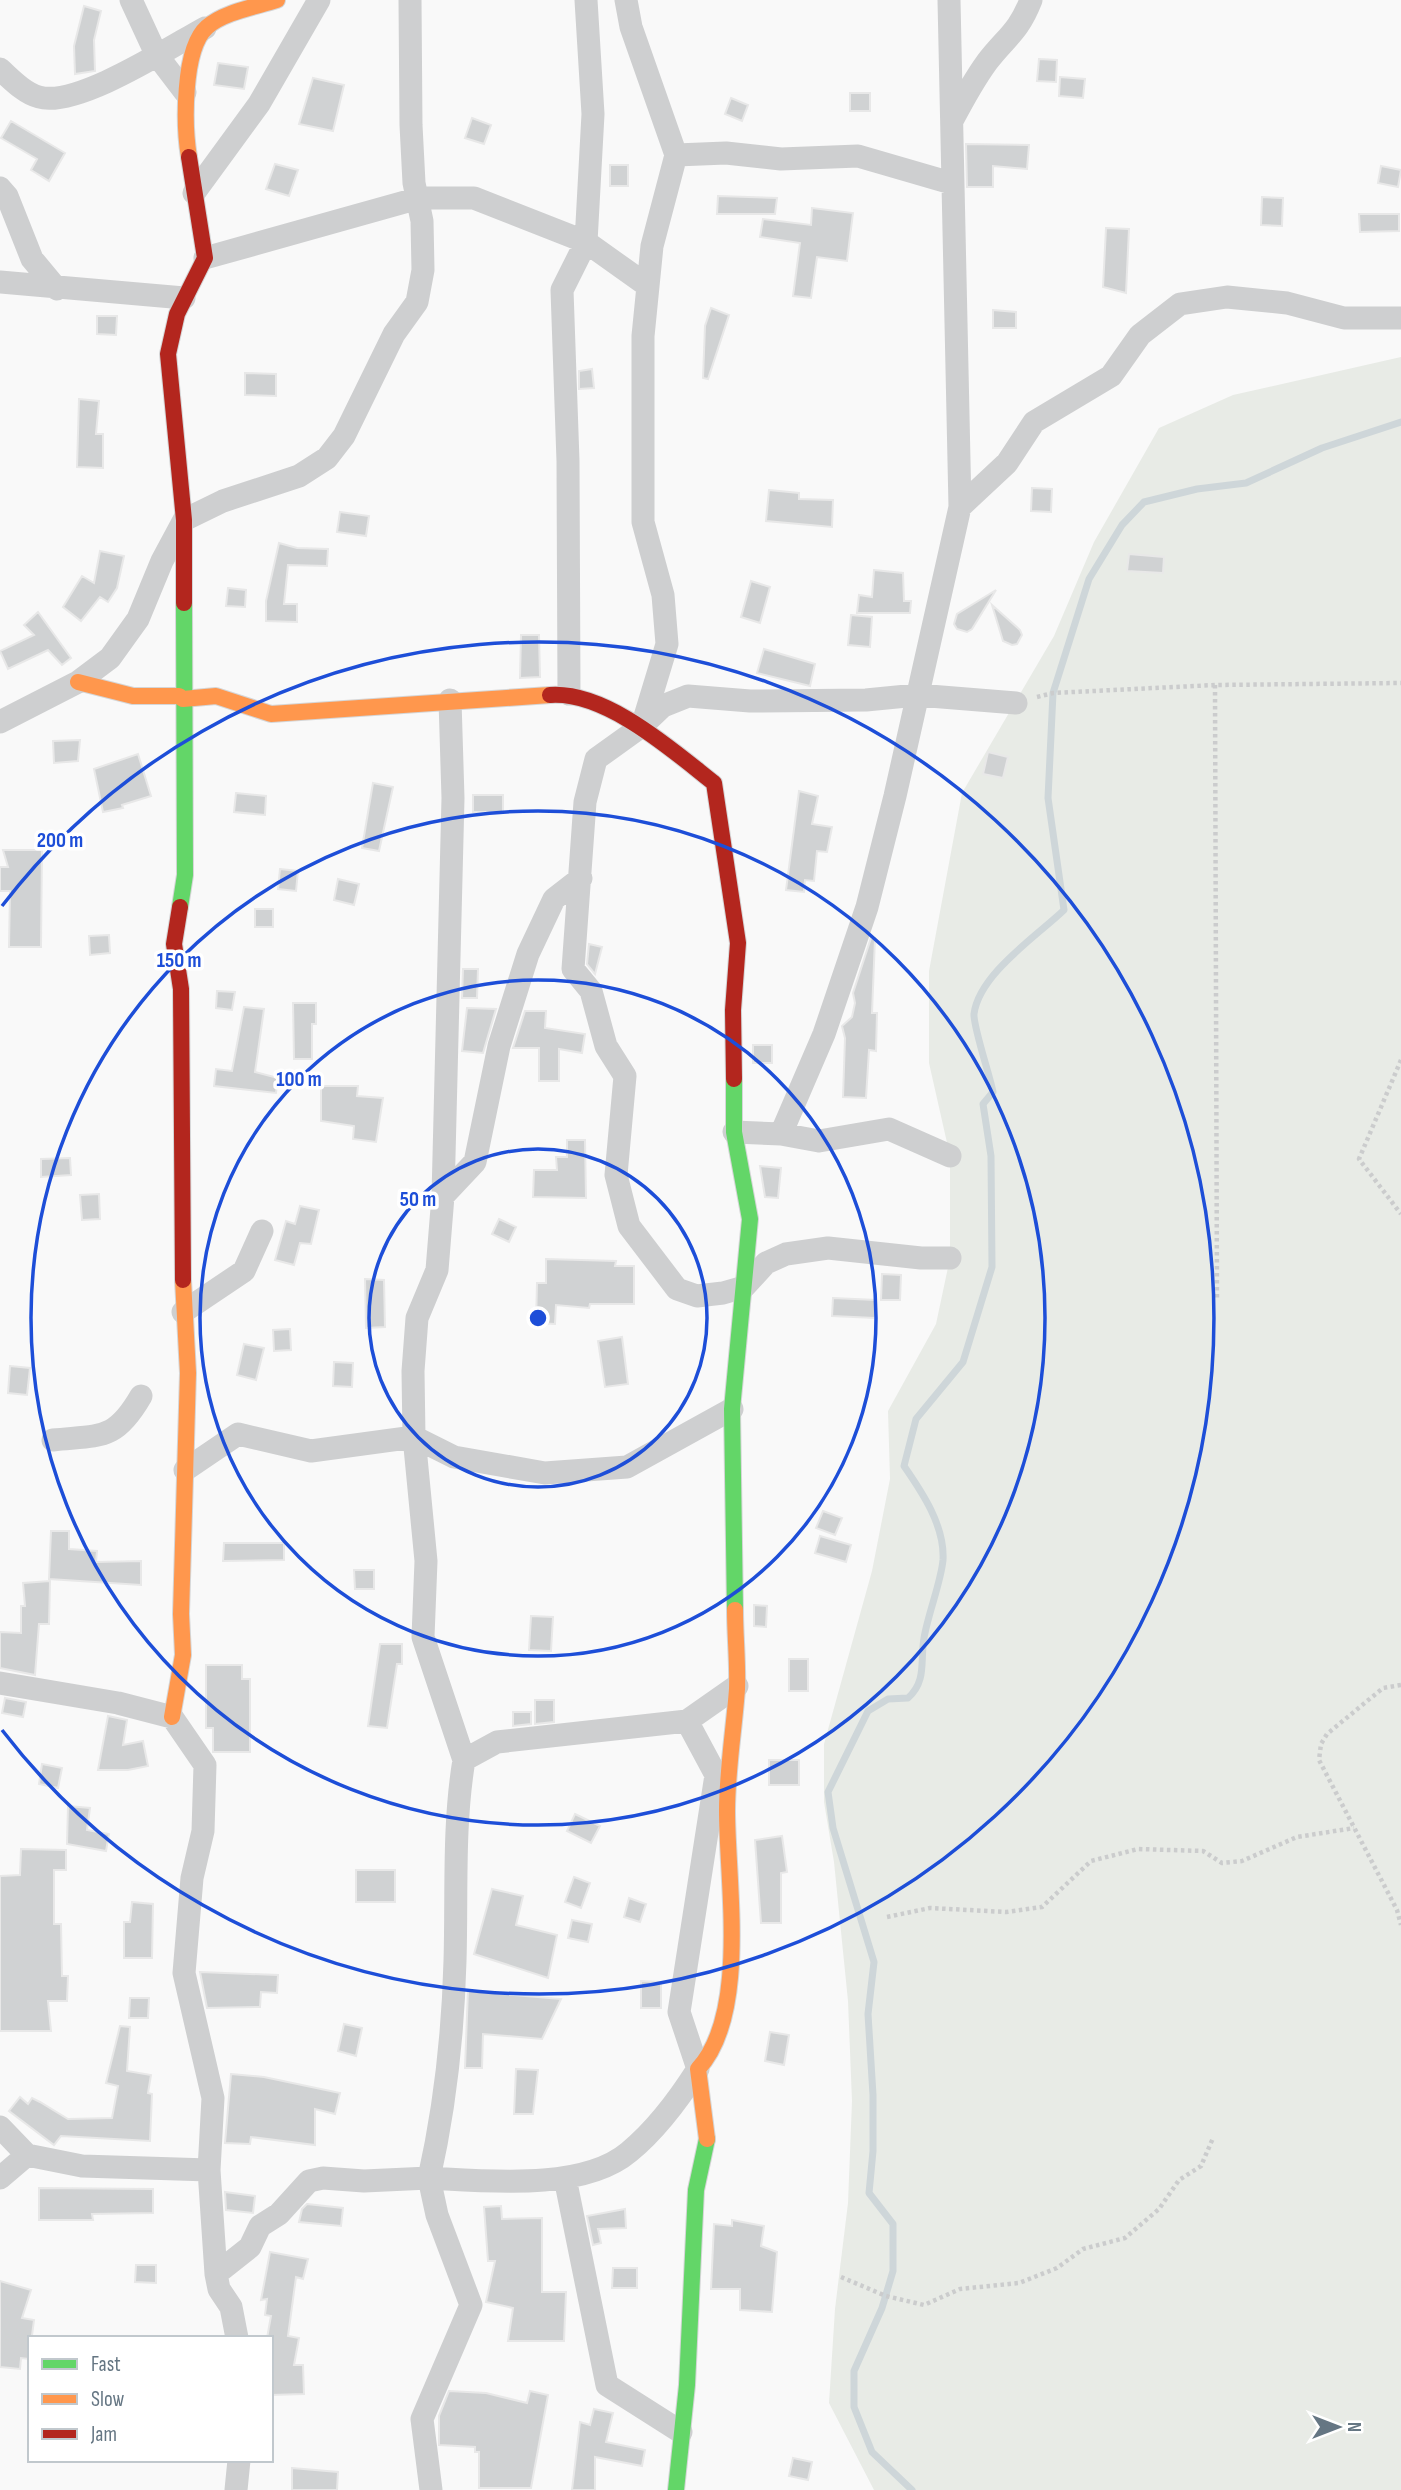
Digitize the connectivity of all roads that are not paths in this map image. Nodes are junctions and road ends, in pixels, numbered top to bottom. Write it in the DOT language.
graph roads {
  1 [pos="131,0"];
  2 [pos="277,0"];
  3 [pos="319,0"];
  4 [pos="410,0"];
  5 [pos="586,0"];
  6 [pos="626,0"];
  7 [pos="950,0"];
  8 [pos="1031,0"];
  9 [pos="242,4"];
  10 [pos="205,28"];
  11 [pos="156,54"];
  12 [pos="0,69"];
  13 [pos="185,92"];
  14 [pos="951,122"];
  15 [pos="676,155"];
  16 [pos="951,183"];
  17 [pos="0,188"];
  18 [pos="194,193"];
  19 [pos="419,198"];
  20 [pos="586,242"];
  21 [pos="205,258"];
  22 [pos="0,282"];
  23 [pos="648,286"];
  24 [pos="57,289"];
  25 [pos="184,298"];
  26 [pos="1401,318"];
  27 [pos="960,507"];
  28 [pos="184,520"];
  29 [pos="78,682"];
  30 [pos="569,694"];
  31 [pos="917,695"];
  32 [pos="183,699"];
  33 [pos="450,700"];
  34 [pos="1016,703"];
  35 [pos="0,722"];
  36 [pos="642,726"];
  37 [pos="581,878"];
  38 [pos="734,1132"];
  39 [pos="781,1133"];
  40 [pos="950,1156"];
  41 [pos="443,1196"];
  42 [pos="262,1231"];
  43 [pos="950,1258"];
  44 [pos="744,1287"];
  45 [pos="183,1312"];
  46 [pos="141,1396"];
  47 [pos="732,1409"];
  48 [pos="414,1437"];
  49 [pos="53,1440"];
  50 [pos="185,1470"];
  51 [pos="0,1683"];
  52 [pos="737,1686"];
  53 [pos="172,1717"];
  54 [pos="687,1721"];
  55 [pos="464,1760"];
  56 [pos="698,2069"];
  57 [pos="0,2127"];
  58 [pos="27,2155"];
  59 [pos="0,2166"];
  60 [pos="209,2170"];
  61 [pos="0,2178"];
  62 [pos="429,2178"];
  63 [pos="565,2178"];
  64 [pos="216,2274"];
  65 [pos="237,2336"];
  66 [pos="681,2432"];
  67 [pos="239,2462"];
  68 [pos="236,2490"];
  69 [pos="430,2490"];
  70 [pos="677,2490"];
  1 -- 11 [label="street"];
  2 -- 9 [label="street"];
  3 -- 18 [label="street"];
  4 -- 19 [label="street"];
  5 -- 20 [label="street"];
  6 -- 15 [label="street"];
  7 -- 14 [label="street"];
  8 -- 14 [label="street"];
  9 -- 10 [label="street"];
  10 -- 11 [label="street"];
  10 -- 13 [label="street"];
  11 -- 12 [label="street"];
  11 -- 13 [label="street"];
  13 -- 18 [label="street"];
  14 -- 16 [label="street"];
  15 -- 16 [label="street"];
  15 -- 23 [label="street"];
  16 -- 27 [label="street"];
  17 -- 24 [label="street"];
  18 -- 21 [label="street"];
  19 -- 20 [label="street"];
  19 -- 21 [label="street"];
  19 -- 28 [label="street"];
  20 -- 23 [label="street"];
  20 -- 30 [label="street"];
  21 -- 25 [label="street"];
  22 -- 24 [label="street"];
  23 -- 36 [label="street"];
  24 -- 25 [label="street"];
  25 -- 28 [label="street"];
  26 -- 27 [label="street"];
  27 -- 31 [label="street"];
  28 -- 29 [label="street"];
  28 -- 32 [label="street"];
  29 -- 32 [label="street"];
  29 -- 35 [label="street"];
  30 -- 33 [label="street"];
  30 -- 36 [label="street"];
  31 -- 34 [label="street"];
  31 -- 36 [label="street"];
  31 -- 39 [label="street"];
  32 -- 33 [label="street"];
  32 -- 45 [label="street"];
  33 -- 41 [label="street"];
  36 -- 37 [label="street"];
  36 -- 38 [label="street"];
  37 -- 41 [label="street"];
  37 -- 44 [label="street"];
  38 -- 39 [label="street"];
  38 -- 44 [label="street"];
  39 -- 40 [label="street"];
  41 -- 48 [label="street"];
  42 -- 45 [label="street"];
  43 -- 44 [label="street"];
  44 -- 47 [label="street"];
  45 -- 50 [label="street"];
  46 -- 49 [label="street"];
  47 -- 48 [label="street"];
  47 -- 52 [label="street"];
  48 -- 50 [label="street"];
  48 -- 55 [label="street"];
  50 -- 53 [label="street"];
  51 -- 53 [label="street"];
  52 -- 54 [label="street"];
  52 -- 56 [label="street"];
  53 -- 60 [label="street"];
  54 -- 55 [label="street"];
  54 -- 56 [label="street"];
  55 -- 62 [label="street"];
  56 -- 63 [label="street"];
  56 -- 66 [label="street"];
  57 -- 58 [label="street"];
  58 -- 59 [label="street"];
  58 -- 60 [label="street"];
  58 -- 61 [label="street"];
  60 -- 64 [label="street"];
  62 -- 63 [label="street"];
  62 -- 64 [label="street"];
  62 -- 69 [label="street"];
  63 -- 66 [label="street"];
  64 -- 65 [label="street"];
  66 -- 70 [label="street"];
  67 -- 68 [label="street"];
}
